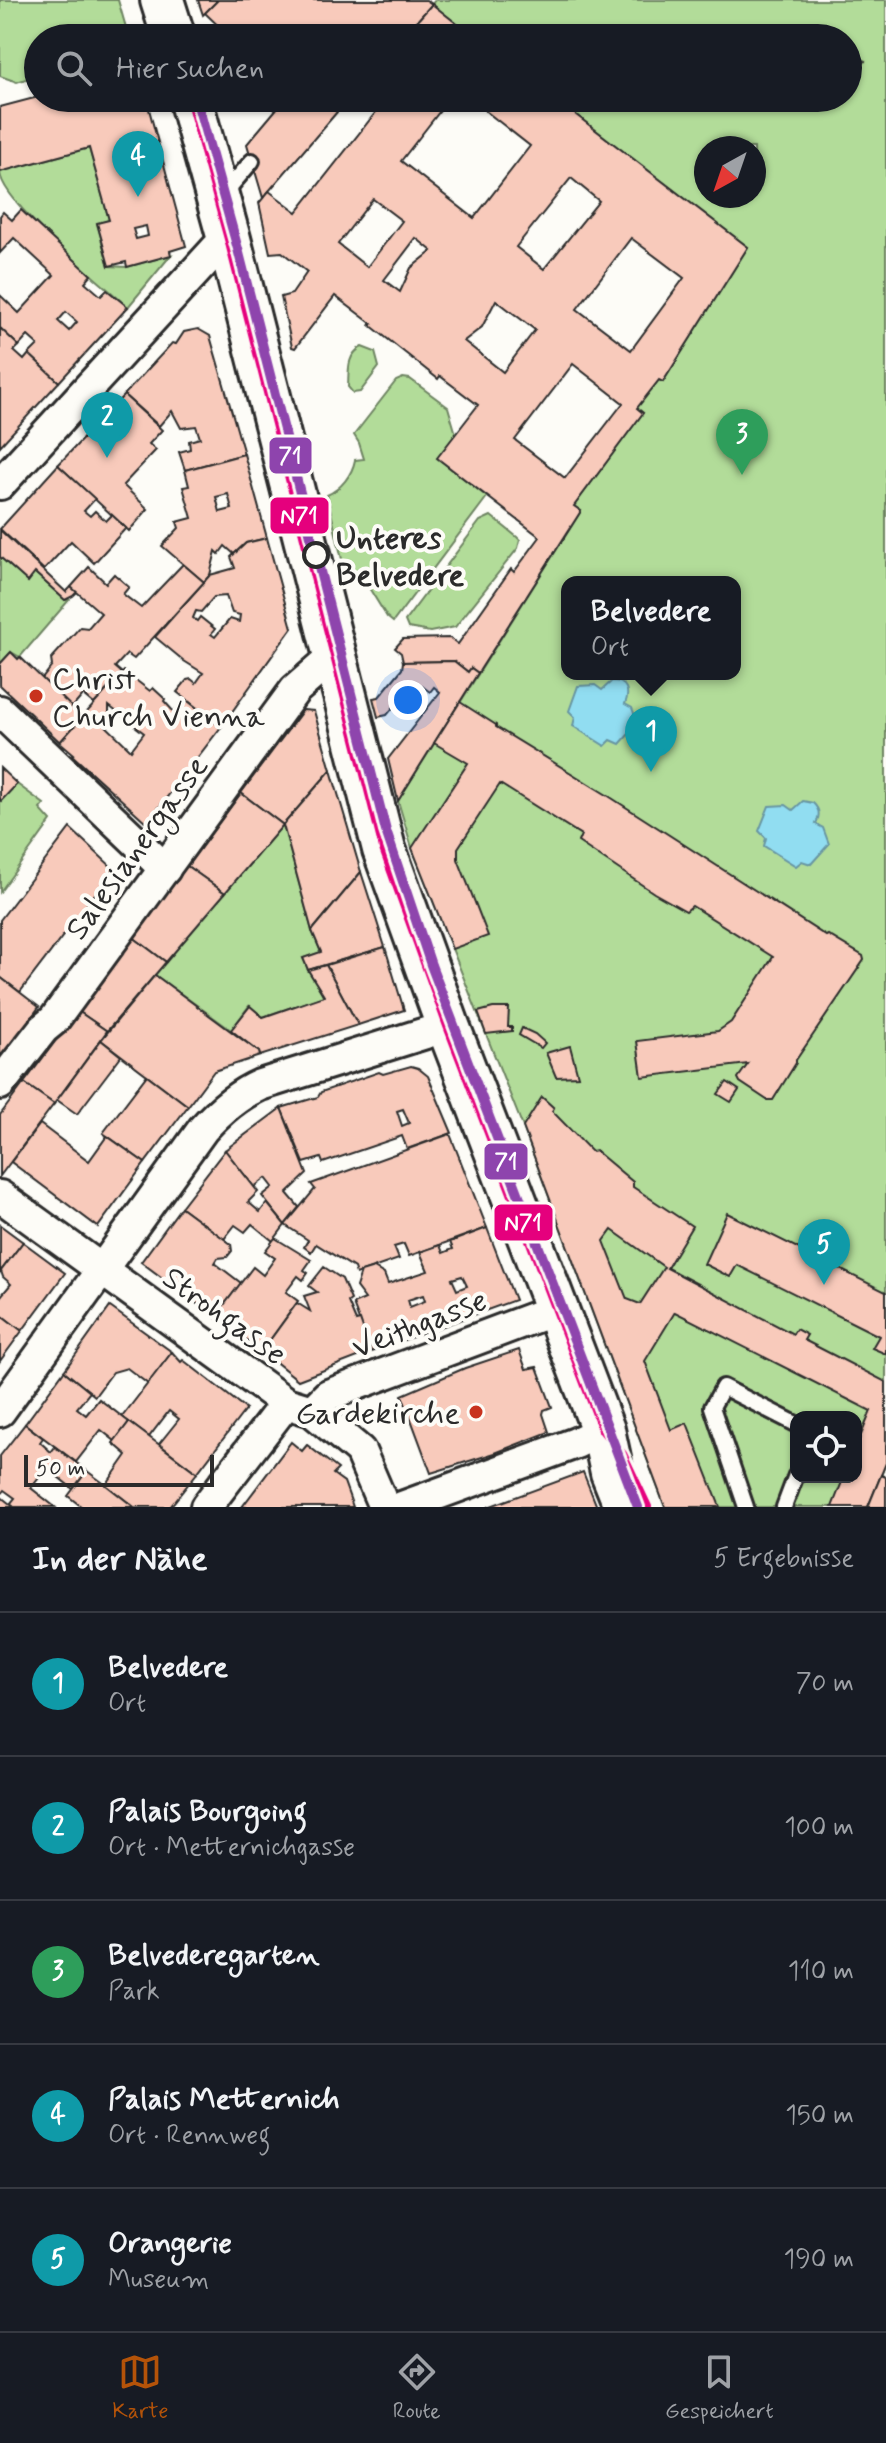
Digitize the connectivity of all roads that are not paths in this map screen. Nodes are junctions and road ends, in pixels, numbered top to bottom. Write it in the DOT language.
graph roads {
  1 [pos="162,0"];
  2 [pos="170,24"];
  3 [pos="194,112"];
  4 [pos="252,161"];
  5 [pos="224,220"];
  6 [pos="0,484"];
  7 [pos="333,657"];
  8 [pos="0,711"];
  9 [pos="165,869"];
  10 [pos="448,1026"];
  11 [pos="0,1084"];
  12 [pos="0,1196"];
  13 [pos="102,1270"];
  14 [pos="557,1309"];
  15 [pos="299,1407"];
  16 [pos="0,1411"];
  17 [pos="790,1421"];
  18 [pos="603,1430"];
  19 [pos="793,1483"];
  20 [pos="206,1507"];
  21 [pos="384,1507"];
  22 [pos="402,1507"];
  23 [pos="626,1507"];
  24 [pos="647,1507"];
  25 [pos="746,1507"];
  26 [pos="784,1507"];
  1 -- 2 [label="main road"];
  3 -- 5 [label="main road"];
  4 -- 5 [label="lane"];
  5 -- 6 [label="street"];
  5 -- 7 [label="main road"];
  7 -- 9 [label="street, Salesianergasse"];
  7 -- 10 [label="main road"];
  8 -- 9 [label="street"];
  9 -- 11 [label="street, Salesianergasse"];
  10 -- 13 [label="street"];
  10 -- 14 [label="main road"];
  12 -- 13 [label="street, Strohgasse"];
  13 -- 15 [label="street, Strohgasse"];
  13 -- 16 [label="street"];
  14 -- 15 [label="street, Veithgasse"];
  14 -- 18 [label="main road"];
  15 -- 20 [label="street, Veithgasse"];
  15 -- 21 [label="street, Strohgasse"];
  17 -- 25 [label="lane"];
  18 -- 22 [label="street"];
  18 -- 23 [label="main road"];
  18 -- 24 [label="main road"];
  19 -- 26 [label="lane"];
}
